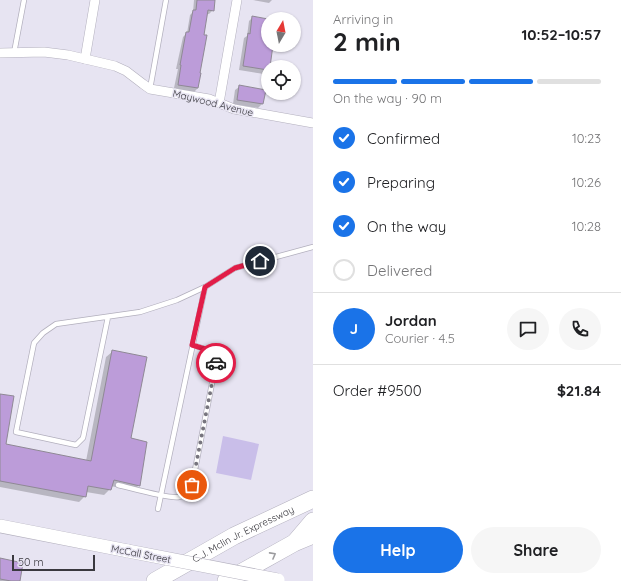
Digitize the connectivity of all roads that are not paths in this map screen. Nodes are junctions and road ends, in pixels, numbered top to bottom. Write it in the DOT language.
graph roads {
  1 [pos="24,0"];
  2 [pos="95,0"];
  3 [pos="166,0"];
  4 [pos="237,0"];
  5 [pos="14,53"];
  6 [pos="0,54"];
  7 [pos="85,59"];
  8 [pos="150,89"];
  9 [pos="219,103"];
  10 [pos="313,123"];
  11 [pos="313,247"];
  12 [pos="205,287"];
  13 [pos="108,317"];
  14 [pos="192,345"];
  15 [pos="118,485"];
  16 [pos="161,495"];
  17 [pos="313,499"];
  18 [pos="158,509"];
  19 [pos="313,521"];
  20 [pos="0,526"];
  21 [pos="313,535"];
  22 [pos="294,543"];
  23 [pos="181,566"];
  24 [pos="155,581"];
  25 [pos="226,581"];
  26 [pos="280,581"];
  1 -- 5 [label="lane"];
  2 -- 7 [label="street"];
  3 -- 8 [label="lane"];
  4 -- 9 [label="street"];
  5 -- 6 [label="street, Maywood Avenue"];
  5 -- 7 [label="street, Maywood Avenue"];
  7 -- 8 [label="street, Maywood Avenue"];
  8 -- 9 [label="street, Maywood Avenue"];
  9 -- 10 [label="street, Maywood Avenue"];
  11 -- 12 [label="lane"];
  12 -- 13 [label="lane"];
  12 -- 14 [label="lane"];
  13 -- 13 [label="lane"];
  14 -- 16 [label="lane"];
  14 -- 16 [label="lane"];
  15 -- 16 [label="lane"];
  16 -- 18 [label="lane"];
  17 -- 23 [label="highway, C.J. Mclin Jr. Expressway"];
  19 -- 22 [label="highway"];
  20 -- 23 [label="street, McCall Street, bridge"];
  21 -- 22 [label="highway"];
  25 -- 22 [label="highway, one-way"];
  23 -- 24 [label="highway, C.J. Mclin Jr. Expressway"];
  23 -- 26 [label="street, McCall Street, bridge"];
}
